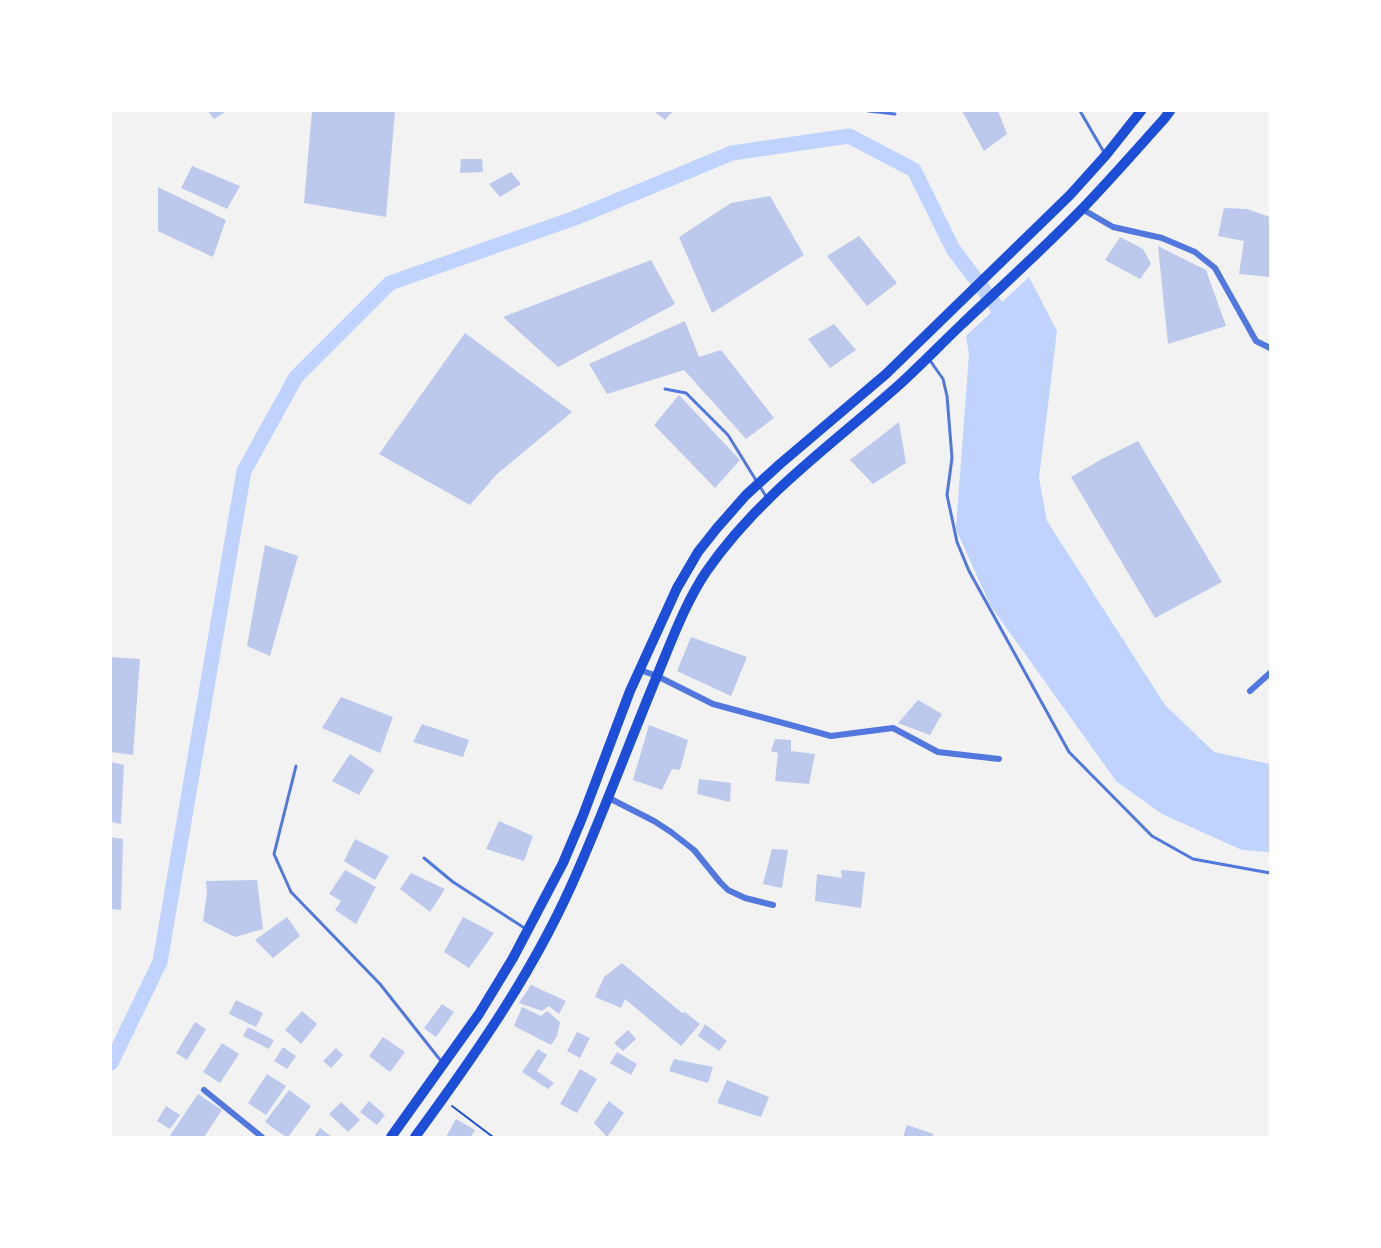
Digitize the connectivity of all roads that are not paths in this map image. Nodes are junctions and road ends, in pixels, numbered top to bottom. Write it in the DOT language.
graph roads {
  1 [pos="868,111"];
  2 [pos="1080,111"];
  3 [pos="1141,111"];
  4 [pos="1170,111"];
  5 [pos="895,114"];
  6 [pos="1106,156"];
  7 [pos="1082,209"];
  8 [pos="1270,348"];
  9 [pos="928,357"];
  10 [pos="665,389"];
  11 [pos="758,484"];
  12 [pos="768,499"];
  13 [pos="640,670"];
  14 [pos="1270,673"];
  15 [pos="657,676"];
  16 [pos="1250,691"];
  17 [pos="999,759"];
  18 [pos="296,766"];
  19 [pos="609,798"];
  20 [pos="424,858"];
  21 [pos="1270,873"];
  22 [pos="773,905"];
  23 [pos="527,930"];
  24 [pos="444,1064"];
  25 [pos="204,1090"];
  26 [pos="262,1137"];
  27 [pos="391,1137"];
  28 [pos="415,1137"];
  1 -- 5 [label="lane"];
  2 -- 6 [label="lane"];
  3 -- 6 [label="highway"];
  4 -- 7 [label="highway"];
  6 -- 11 [label="highway"];
  7 -- 8 [label="street"];
  7 -- 9 [label="highway"];
  9 -- 12 [label="highway"];
  9 -- 21 [label="lane"];
  10 -- 11 [label="lane"];
  11 -- 12 [label="lane"];
  11 -- 13 [label="highway"];
  12 -- 15 [label="highway"];
  13 -- 15 [label="street"];
  13 -- 23 [label="highway"];
  14 -- 16 [label="street"];
  15 -- 17 [label="street"];
  15 -- 19 [label="highway"];
  18 -- 24 [label="lane"];
  19 -- 22 [label="street"];
  19 -- 28 [label="highway"];
  20 -- 23 [label="lane"];
  23 -- 24 [label="highway"];
  24 -- 27 [label="highway"];
  25 -- 26 [label="street"];
}
